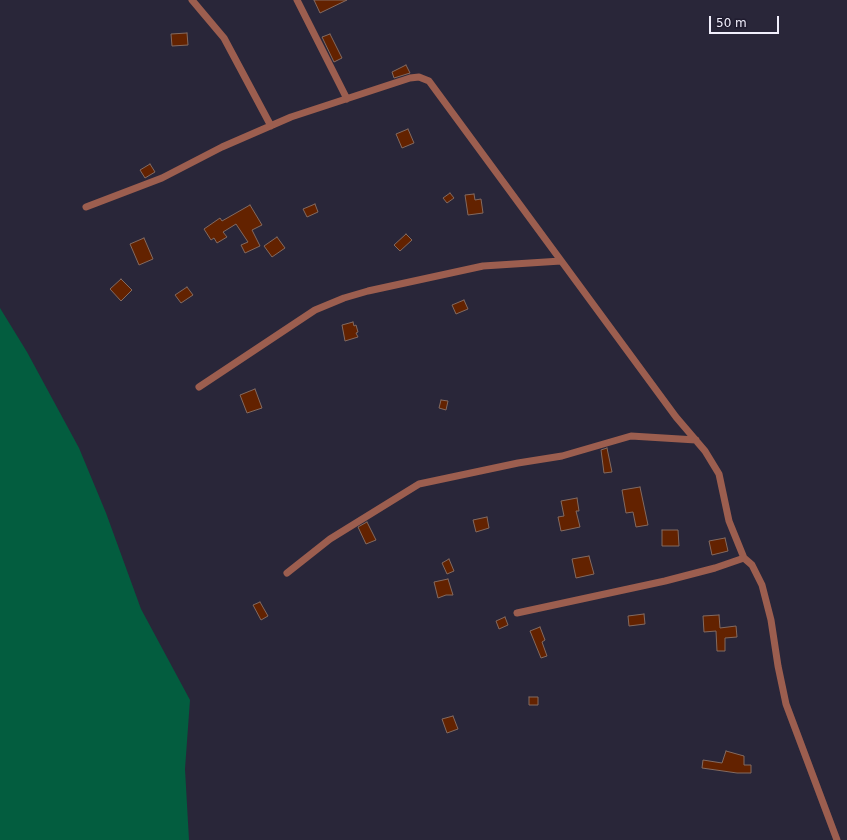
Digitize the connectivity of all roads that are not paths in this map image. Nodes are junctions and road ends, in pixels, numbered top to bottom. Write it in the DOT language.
graph roads {
  1 [pos="192,0"];
  2 [pos="297,0"];
  3 [pos="347,99"];
  4 [pos="271,126"];
  5 [pos="86,207"];
  6 [pos="561,261"];
  7 [pos="199,387"];
  8 [pos="696,440"];
  9 [pos="744,558"];
  10 [pos="287,573"];
  11 [pos="517,613"];
  12 [pos="837,840"];
  1 -- 4 [label="street"];
  2 -- 3 [label="street"];
  3 -- 4 [label="street"];
  3 -- 6 [label="street"];
  4 -- 5 [label="street"];
  6 -- 7 [label="street"];
  6 -- 8 [label="street"];
  8 -- 9 [label="street"];
  8 -- 10 [label="street"];
  9 -- 11 [label="street"];
  9 -- 12 [label="street"];
}
